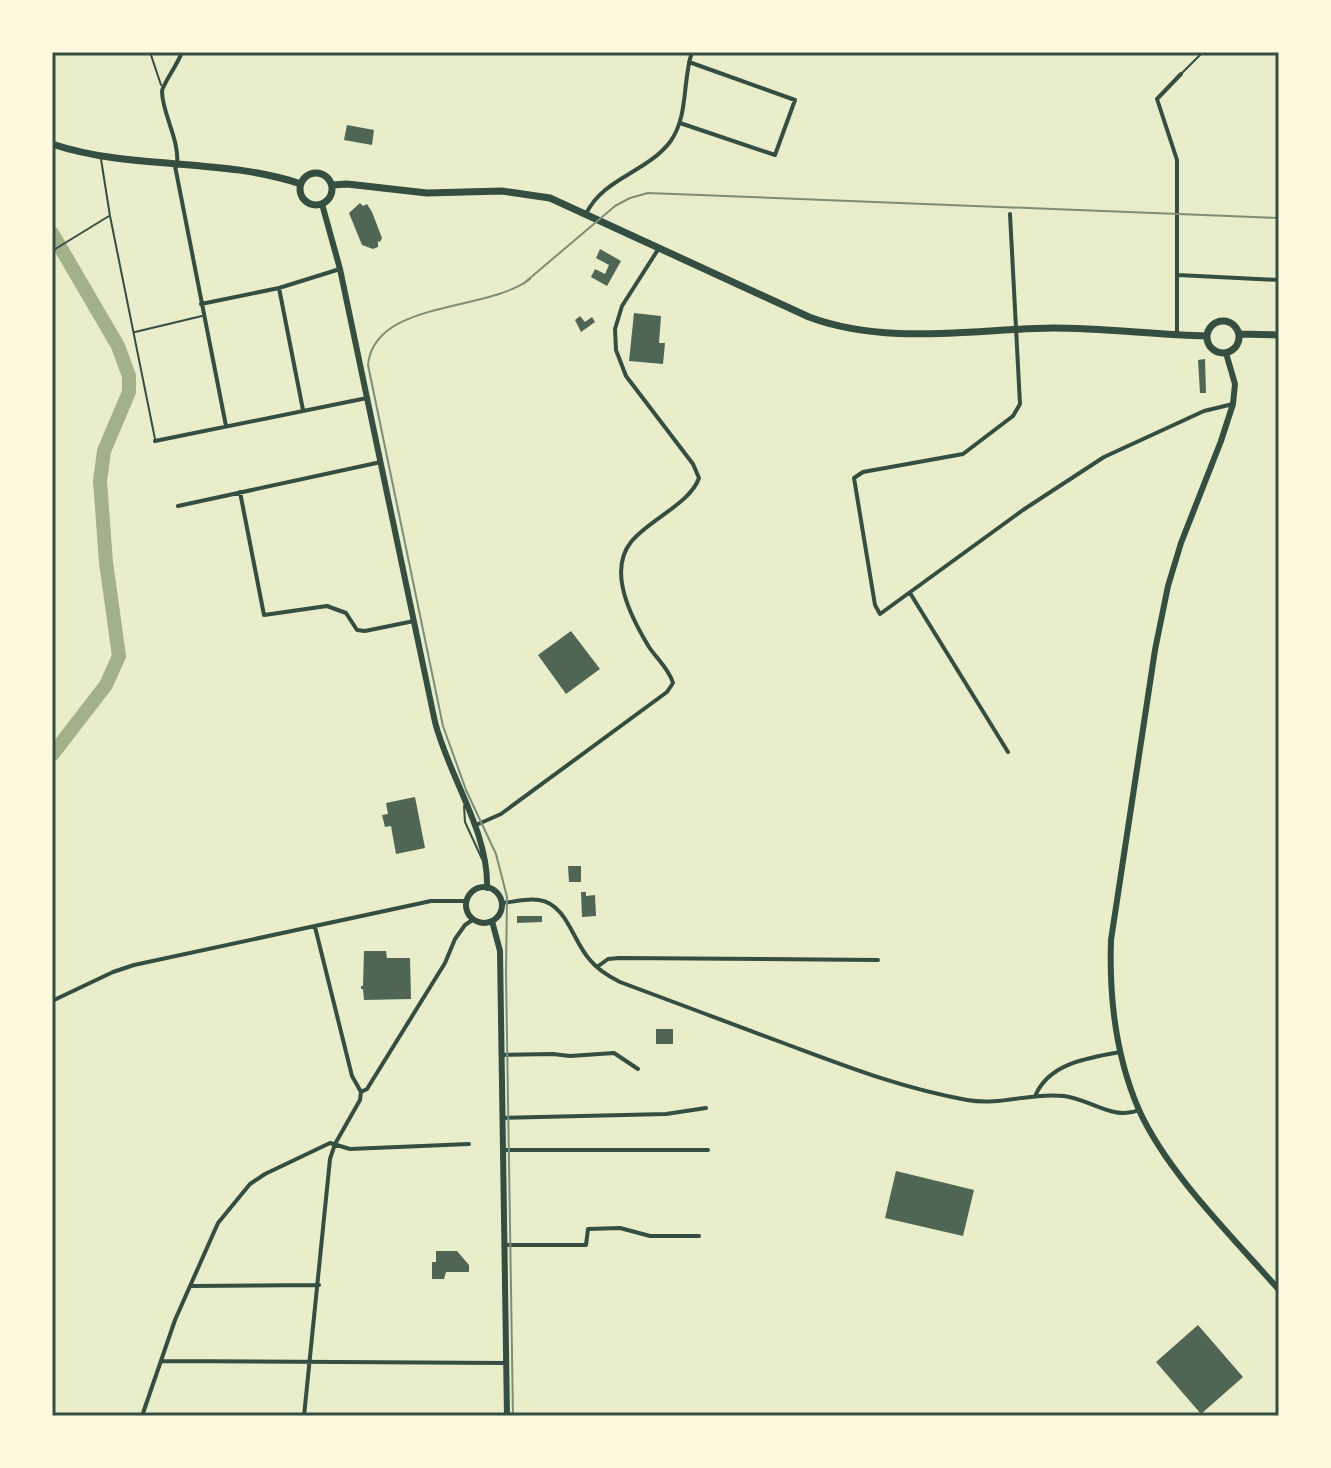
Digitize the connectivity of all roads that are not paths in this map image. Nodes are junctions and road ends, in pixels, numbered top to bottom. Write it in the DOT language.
graph roads {
  1 [pos="150,52"];
  2 [pos="182,52"];
  3 [pos="692,52"];
  4 [pos="1203,52"];
  5 [pos="689,62"];
  6 [pos="1181,74"];
  7 [pos="163,86"];
  8 [pos="680,123"];
  9 [pos="52,144"];
  10 [pos="102,158"];
  11 [pos="176,166"];
  12 [pos="301,184"];
  13 [pos="332,185"];
  14 [pos="322,204"];
  15 [pos="586,214"];
  16 [pos="1010,214"];
  17 [pos="110,216"];
  18 [pos="659,248"];
  19 [pos="52,251"];
  20 [pos="340,269"];
  21 [pos="1178,275"];
  22 [pos="1279,280"];
  23 [pos="279,288"];
  24 [pos="201,304"];
  25 [pos="204,316"];
  26 [pos="1016,330"];
  27 [pos="133,332"];
  28 [pos="1239,334"];
  29 [pos="1177,335"];
  30 [pos="1279,335"];
  31 [pos="1207,336"];
  32 [pos="1226,353"];
  33 [pos="367,398"];
  34 [pos="1233,404"];
  35 [pos="303,410"];
  36 [pos="226,426"];
  37 [pos="155,441"];
  38 [pos="381,462"];
  39 [pos="240,492"];
  40 [pos="178,506"];
  41 [pos="910,593"];
  42 [pos="414,621"];
  43 [pos="1008,752"];
  44 [pos="464,800"];
  45 [pos="474,826"];
  46 [pos="487,868"];
  47 [pos="487,888"];
  48 [pos="467,901"];
  49 [pos="502,903"];
  50 [pos="474,919"];
  51 [pos="492,921"];
  52 [pos="315,927"];
  53 [pos="878,960"];
  54 [pos="597,967"];
  55 [pos="52,1001"];
  56 [pos="1120,1052"];
  57 [pos="501,1055"];
  58 [pos="638,1069"];
  59 [pos="361,1092"];
  60 [pos="1036,1094"];
  61 [pos="706,1108"];
  62 [pos="1139,1110"];
  63 [pos="502,1118"];
  64 [pos="335,1144"];
  65 [pos="469,1144"];
  66 [pos="503,1150"];
  67 [pos="708,1150"];
  68 [pos="699,1236"];
  69 [pos="504,1245"];
  70 [pos="319,1285"];
  71 [pos="191,1286"];
  72 [pos="1279,1290"];
  73 [pos="162,1361"];
  74 [pos="310,1361"];
  75 [pos="506,1363"];
  76 [pos="142,1416"];
  77 [pos="304,1416"];
  78 [pos="507,1416"];
  1 -- 7 [label="lane"];
  2 -- 7 [label="street"];
  3 -- 5 [label="street"];
  4 -- 6 [label="lane"];
  5 -- 8 [label="street"];
  5 -- 8 [label="street"];
  6 -- 21 [label="street"];
  7 -- 11 [label="street"];
  8 -- 15 [label="street"];
  9 -- 10 [label="main road"];
  10 -- 11 [label="main road"];
  10 -- 17 [label="lane"];
  11 -- 12 [label="main road"];
  11 -- 24 [label="street"];
  12 -- 13 [label="main road"];
  12 -- 14 [label="main road"];
  13 -- 14 [label="main road"];
  13 -- 15 [label="main road"];
  14 -- 20 [label="main road"];
  15 -- 18 [label="main road"];
  16 -- 26 [label="street"];
  17 -- 19 [label="lane"];
  17 -- 27 [label="lane"];
  18 -- 26 [label="main road"];
  18 -- 45 [label="street"];
  20 -- 23 [label="street"];
  20 -- 33 [label="main road"];
  21 -- 22 [label="street"];
  21 -- 29 [label="street"];
  23 -- 24 [label="street"];
  23 -- 35 [label="street"];
  24 -- 25 [label="street"];
  25 -- 27 [label="lane"];
  25 -- 36 [label="street"];
  26 -- 29 [label="main road"];
  26 -- 41 [label="street"];
  27 -- 37 [label="lane"];
  28 -- 30 [label="main road"];
  28 -- 31 [label="main road"];
  28 -- 32 [label="main road"];
  29 -- 31 [label="main road"];
  31 -- 32 [label="main road"];
  32 -- 34 [label="main road"];
  33 -- 35 [label="street"];
  33 -- 38 [label="main road"];
  34 -- 41 [label="street"];
  34 -- 56 [label="main road"];
  35 -- 36 [label="street"];
  36 -- 37 [label="street"];
  38 -- 39 [label="street"];
  38 -- 42 [label="main road"];
  39 -- 40 [label="street"];
  39 -- 42 [label="street"];
  41 -- 43 [label="street"];
  42 -- 44 [label="main road"];
  44 -- 45 [label="main road"];
  44 -- 46 [label="lane"];
  45 -- 46 [label="main road"];
  46 -- 47 [label="main road"];
  47 -- 48 [label="main road"];
  47 -- 49 [label="main road"];
  48 -- 50 [label="main road"];
  48 -- 52 [label="street"];
  49 -- 51 [label="main road"];
  49 -- 54 [label="street"];
  50 -- 51 [label="main road"];
  50 -- 59 [label="street"];
  51 -- 57 [label="main road"];
  52 -- 55 [label="street"];
  52 -- 59 [label="street"];
  53 -- 54 [label="street"];
  54 -- 60 [label="street"];
  56 -- 60 [label="street"];
  56 -- 62 [label="main road"];
  57 -- 58 [label="street"];
  57 -- 63 [label="main road"];
  59 -- 64 [label="street"];
  60 -- 62 [label="street"];
  61 -- 63 [label="street"];
  62 -- 72 [label="main road"];
  63 -- 66 [label="main road"];
  64 -- 65 [label="street"];
  64 -- 70 [label="street"];
  64 -- 71 [label="street"];
  66 -- 67 [label="street"];
  66 -- 69 [label="main road"];
  68 -- 69 [label="street"];
  69 -- 75 [label="main road"];
  70 -- 71 [label="street"];
  70 -- 74 [label="street"];
  71 -- 73 [label="street"];
  73 -- 74 [label="street"];
  73 -- 76 [label="street"];
  74 -- 75 [label="street"];
  74 -- 77 [label="street"];
  75 -- 78 [label="main road"];
}
